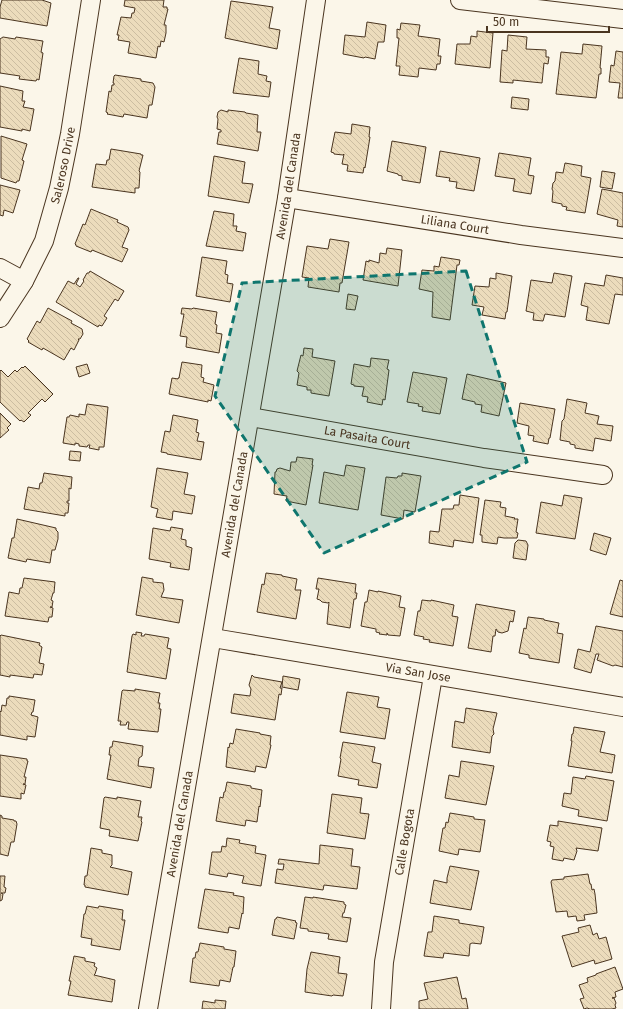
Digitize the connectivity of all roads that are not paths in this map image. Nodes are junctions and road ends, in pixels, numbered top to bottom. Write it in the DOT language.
graph roads {
  1 [pos="91,0"];
  2 [pos="316,0"];
  3 [pos="460,0"];
  4 [pos="623,19"];
  5 [pos="287,198"];
  6 [pos="623,248"];
  7 [pos="0,268"];
  8 [pos="24,281"];
  9 [pos="0,318"];
  10 [pos="250,417"];
  11 [pos="603,475"];
  12 [pos="213,638"];
  13 [pos="433,676"];
  14 [pos="623,707"];
  15 [pos="148,1009"];
  16 [pos="381,1009"];
  1 -- 8 [label="street, Saleroso Drive"];
  2 -- 5 [label="street, Avenida del Canada"];
  3 -- 4 [label="street"];
  5 -- 6 [label="street, Liliana Court"];
  5 -- 10 [label="street, Avenida del Canada"];
  7 -- 8 [label="street"];
  8 -- 9 [label="street, Saleroso Drive"];
  10 -- 11 [label="street, La Pasaita Court"];
  10 -- 12 [label="street, Avenida del Canada"];
  12 -- 13 [label="street, Via San Jose"];
  12 -- 15 [label="street, Avenida del Canada"];
  13 -- 14 [label="street, Via San Jose"];
  13 -- 16 [label="street, Calle Bogota"];
}
